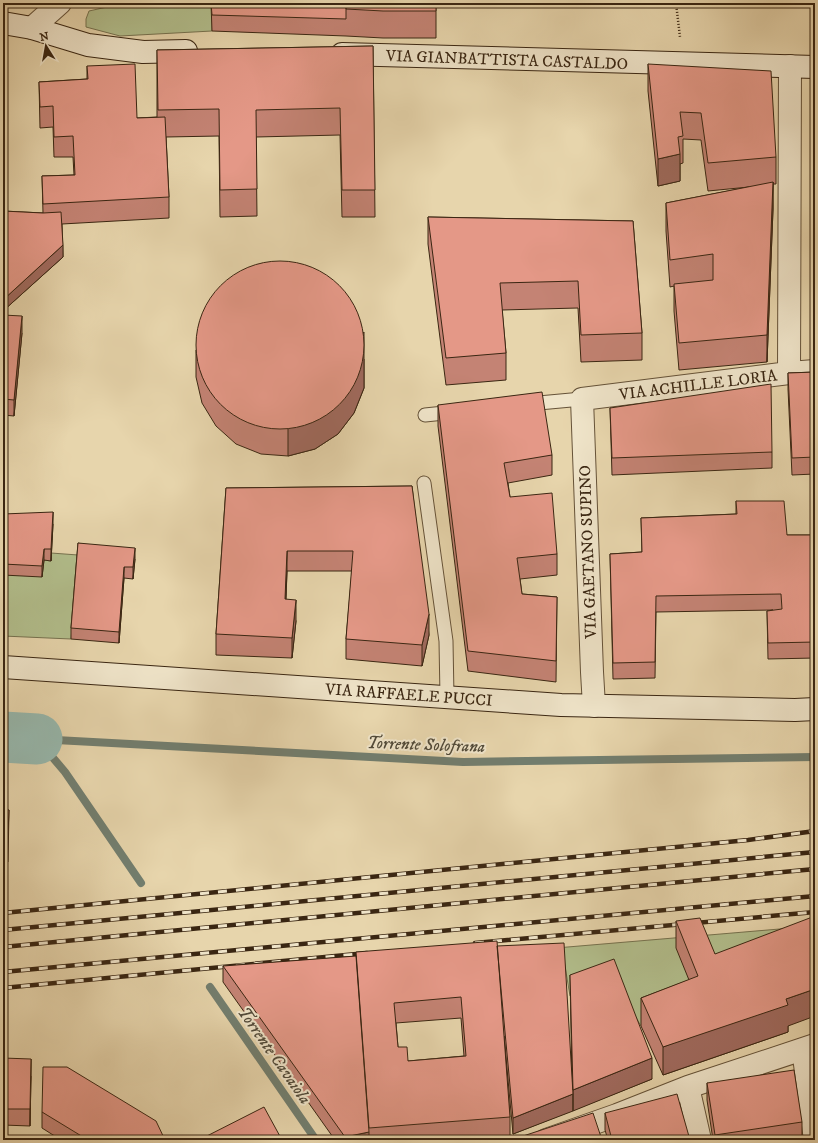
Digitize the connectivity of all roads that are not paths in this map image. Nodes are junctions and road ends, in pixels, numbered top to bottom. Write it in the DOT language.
graph roads {
  1 [pos="60,3"];
  2 [pos="3,23"];
  3 [pos="32,28"];
  4 [pos="203,51"];
  5 [pos="318,54"];
  6 [pos="790,66"];
  7 [pos="815,67"];
  8 [pos="815,371"];
  9 [pos="789,373"];
  10 [pos="582,399"];
  11 [pos="519,405"];
  12 [pos="464,411"];
  13 [pos="425,415"];
  14 [pos="424,483"];
  15 [pos="3,667"];
  16 [pos="447,697"];
  17 [pos="594,706"];
  18 [pos="815,708"];
  19 [pos="809,1047"];
  20 [pos="688,1087"];
  21 [pos="546,1140"];
  22 [pos="700,1140"];
  23 [pos="815,1140"];
  1 -- 3 [label="main road"];
  2 -- 3 [label="main road"];
  3 -- 4 [label="main road"];
  5 -- 6 [label="main road, VIA GIANBATTISTA CASTALDO"];
  6 -- 7 [label="main road, VIA GIANBATTISTA CASTALDO"];
  6 -- 9 [label="main road"];
  8 -- 9 [label="main road, VIA ACHILLE LORIA"];
  9 -- 10 [label="main road, VIA ACHILLE LORIA"];
  10 -- 11 [label="lane"];
  10 -- 17 [label="main road, VIA GAETANO SUPINO"];
  12 -- 13 [label="lane"];
  14 -- 16 [label="lane"];
  15 -- 16 [label="main road, VIA RAFFAELE PUCCI"];
  16 -- 17 [label="main road, VIA RAFFAELE PUCCI"];
  17 -- 18 [label="main road, VIA RAFFAELE PUCCI"];
  19 -- 20 [label="main road"];
  19 -- 23 [label="main road"];
  20 -- 21 [label="main road"];
  20 -- 22 [label="main road"];
}
